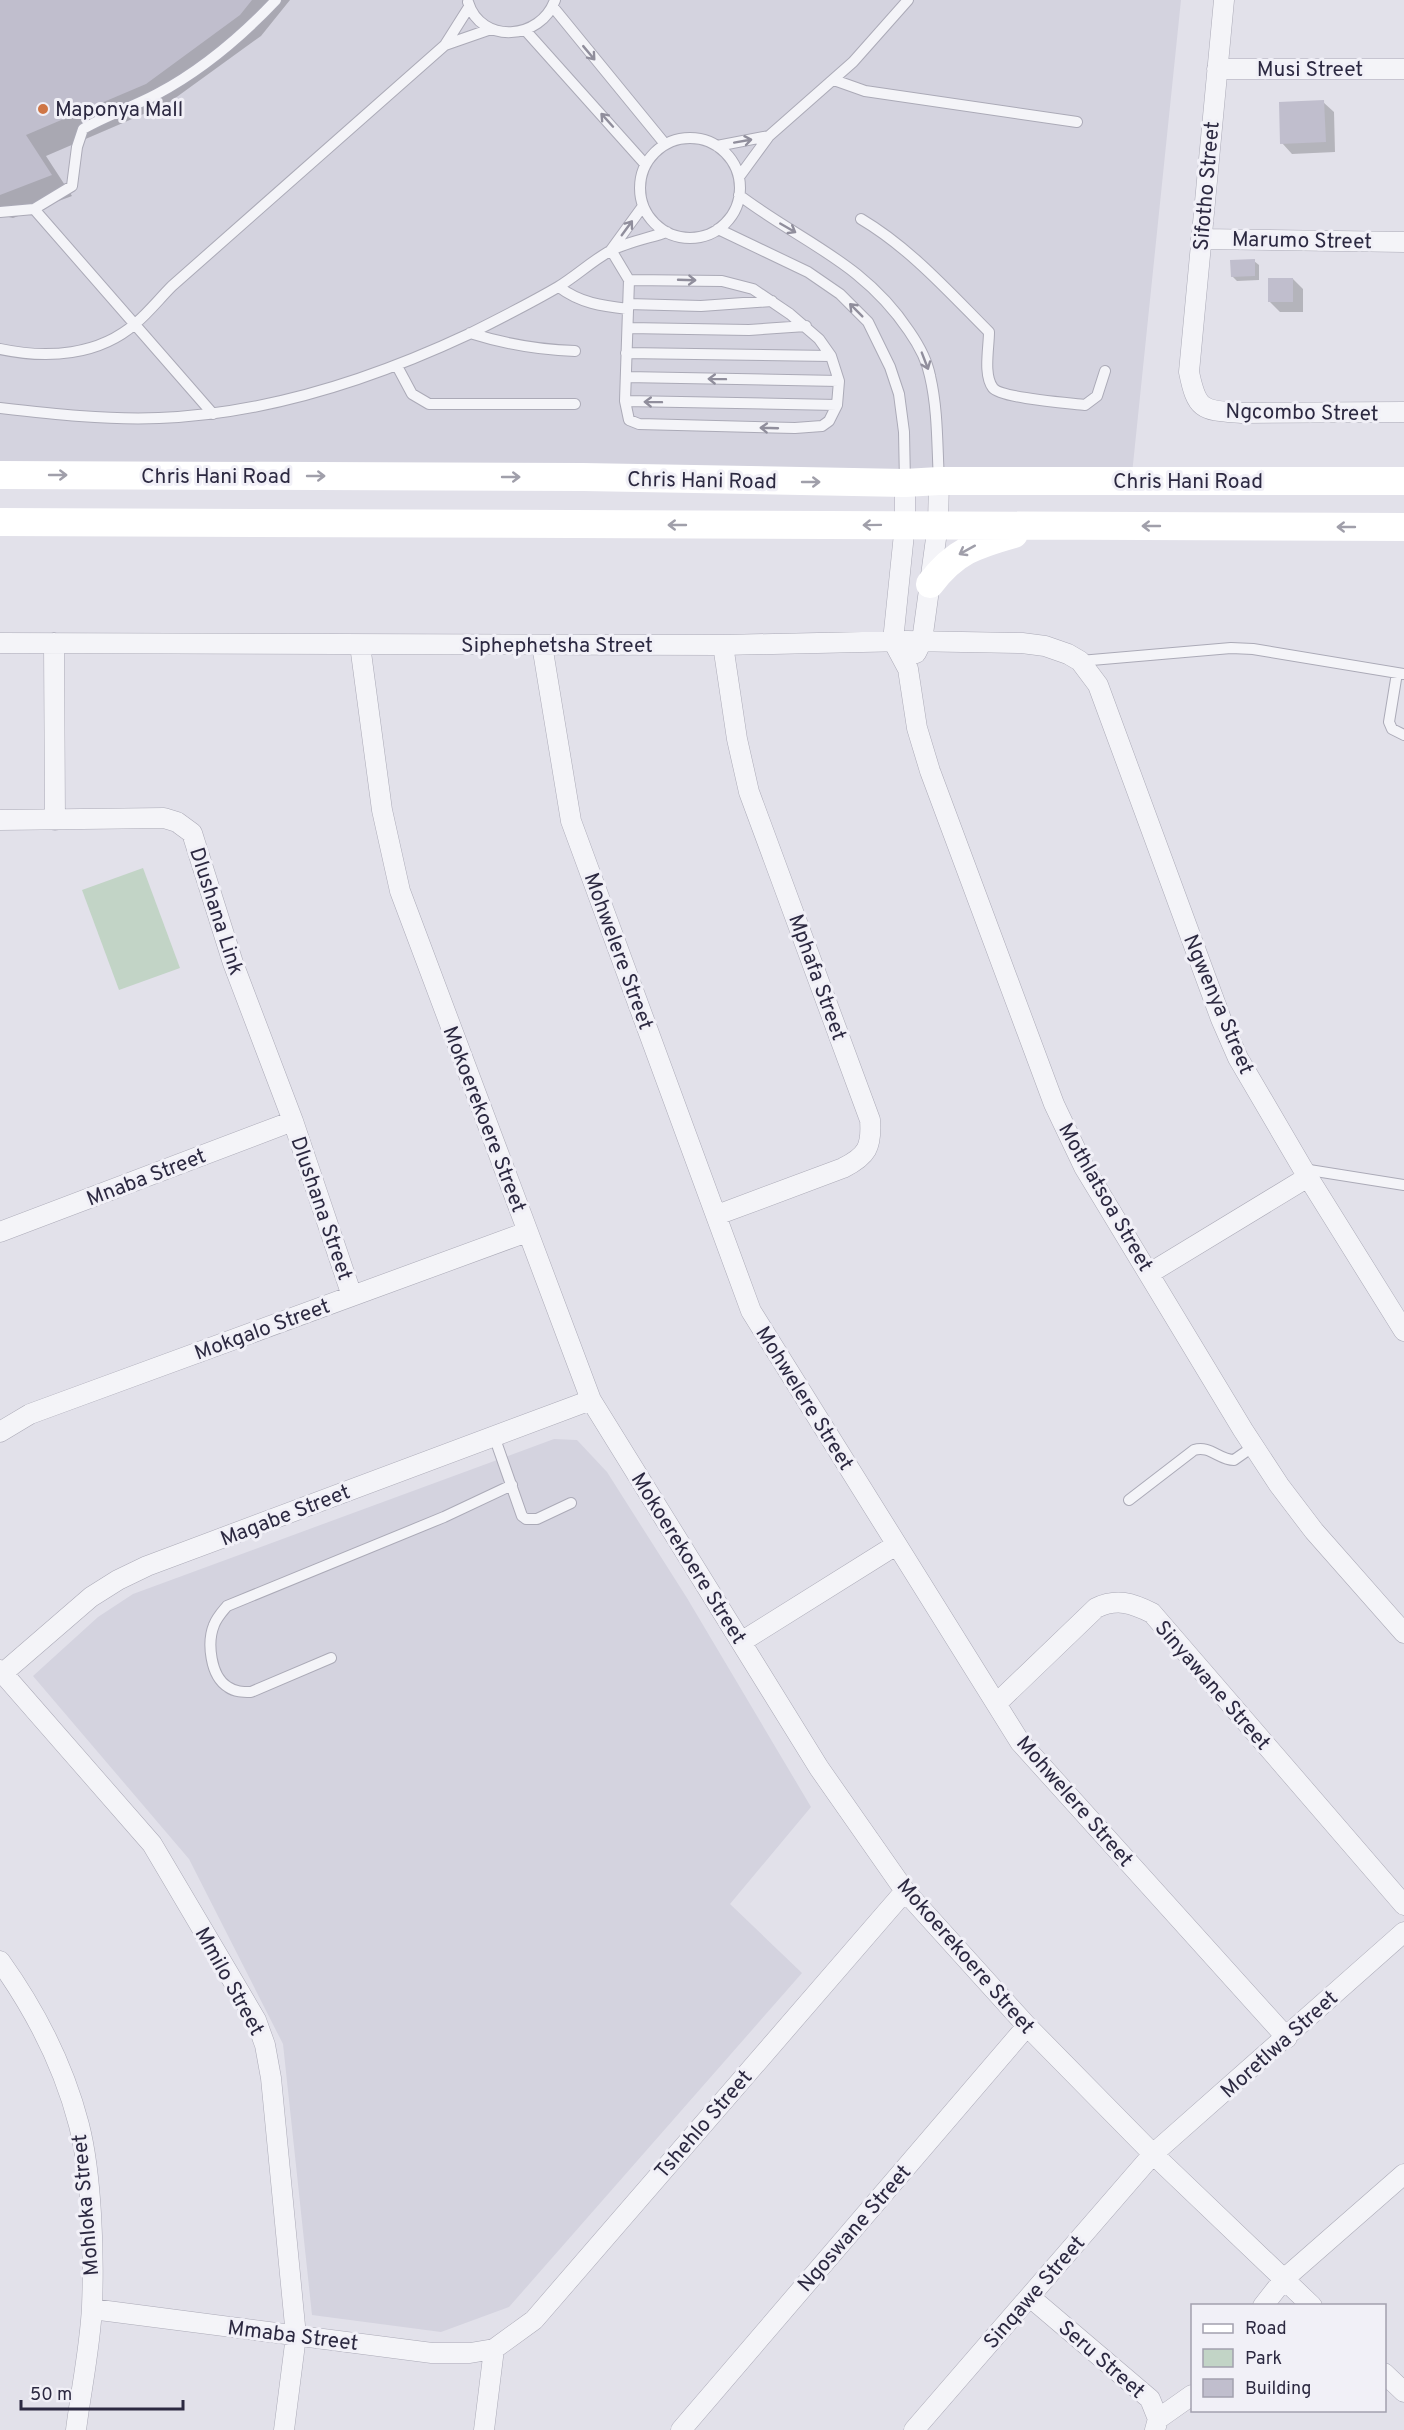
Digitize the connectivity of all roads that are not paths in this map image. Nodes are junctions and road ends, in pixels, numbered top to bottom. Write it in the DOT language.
graph roads {
  1 [pos="276,0"];
  2 [pos="908,0"];
  3 [pos="1224,0"];
  4 [pos="468,3"];
  5 [pos="554,3"];
  6 [pos="491,29"];
  7 [pos="526,31"];
  8 [pos="445,45"];
  9 [pos="1217,69"];
  10 [pos="1404,69"];
  11 [pos="834,80"];
  12 [pos="1077,122"];
  13 [pos="769,136"];
  14 [pos="665,144"];
  15 [pos="717,146"];
  16 [pos="645,164"];
  17 [pos="739,177"];
  18 [pos="740,195"];
  19 [pos="643,206"];
  20 [pos="34,210"];
  21 [pos="0,212"];
  22 [pos="861,219"];
  23 [pos="718,229"];
  24 [pos="667,232"];
  25 [pos="1201,239"];
  26 [pos="1404,242"];
  27 [pos="611,250"];
  28 [pos="629,280"];
  29 [pos="559,286"];
  30 [pos="772,301"];
  31 [pos="628,307"];
  32 [pos="136,323"];
  33 [pos="806,326"];
  34 [pos="628,328"];
  35 [pos="470,333"];
  36 [pos="0,349"];
  37 [pos="575,351"];
  38 [pos="626,353"];
  39 [pos="831,356"];
  40 [pos="397,366"];
  41 [pos="1105,371"];
  42 [pos="1189,372"];
  43 [pos="626,377"];
  44 [pos="838,381"];
  45 [pos="625,401"];
  46 [pos="575,404"];
  47 [pos="837,405"];
  48 [pos="0,408"];
  49 [pos="1404,412"];
  50 [pos="213,414"];
  51 [pos="0,475"];
  52 [pos="939,481"];
  53 [pos="1404,481"];
  54 [pos="905,483"];
  55 [pos="0,522"];
  56 [pos="904,524"];
  57 [pos="938,524"];
  58 [pos="1042,526"];
  59 [pos="1404,527"];
  60 [pos="930,584"];
  61 [pos="893,641"];
  62 [pos="922,641"];
  63 [pos="0,643"];
  64 [pos="54,643"];
  65 [pos="360,645"];
  66 [pos="542,645"];
  67 [pos="723,645"];
  68 [pos="1080,661"];
  69 [pos="908,669"];
  70 [pos="1400,673"];
  71 [pos="1098,686"];
  72 [pos="1404,735"];
  73 [pos="0,820"];
  74 [pos="55,820"];
  75 [pos="292,1121"];
  76 [pos="1306,1173"];
  77 [pos="1404,1185"];
  78 [pos="717,1215"];
  79 [pos="0,1232"];
  80 [pos="527,1232"];
  81 [pos="1150,1273"];
  82 [pos="352,1296"];
  83 [pos="1404,1331"];
  84 [pos="591,1400"];
  85 [pos="0,1432"];
  86 [pos="494,1436"];
  87 [pos="1254,1446"];
  88 [pos="512,1485"];
  89 [pos="1129,1500"];
  90 [pos="571,1503"];
  91 [pos="896,1545"];
  92 [pos="1404,1633"];
  93 [pos="741,1642"];
  94 [pos="331,1658"];
  95 [pos="2,1672"];
  96 [pos="997,1703"];
  97 [pos="905,1891"];
  98 [pos="1404,1905"];
  99 [pos="1404,1932"];
  100 [pos="0,1961"];
  101 [pos="1027,2026"];
  102 [pos="1287,2038"];
  103 [pos="1154,2154"];
  104 [pos="1404,2174"];
  105 [pos="1284,2279"];
  106 [pos="1030,2296"];
  107 [pos="1265,2304"];
  108 [pos="1310,2304"];
  109 [pos="92,2309"];
  110 [pos="296,2336"];
  111 [pos="494,2349"];
  112 [pos="1386,2375"];
  113 [pos="1404,2392"];
  114 [pos="1191,2396"];
  115 [pos="1156,2425"];
  116 [pos="76,2430"];
  117 [pos="284,2430"];
  118 [pos="484,2430"];
  119 [pos="681,2430"];
  120 [pos="914,2430"];
  1 -- 20 [label="lane"];
  2 -- 11 [label="lane"];
  3 -- 9 [label="street, Sifotho Street"];
  4 -- 6 [label="lane"];
  4 -- 8 [label="lane"];
  5 -- 7 [label="lane"];
  5 -- 14 [label="lane, one-way"];
  6 -- 7 [label="lane"];
  6 -- 8 [label="lane"];
  16 -- 7 [label="lane, one-way"];
  8 -- 32 [label="lane"];
  9 -- 10 [label="street, Musi Street"];
  9 -- 25 [label="street, Sifotho Street"];
  11 -- 12 [label="lane"];
  11 -- 13 [label="lane"];
  15 -- 13 [label="lane, one-way"];
  13 -- 17 [label="lane"];
  14 -- 15 [label="lane"];
  14 -- 16 [label="lane"];
  15 -- 17 [label="lane"];
  16 -- 19 [label="lane"];
  17 -- 18 [label="lane"];
  18 -- 23 [label="lane"];
  18 -- 52 [label="lane, one-way"];
  19 -- 24 [label="lane"];
  27 -- 19 [label="lane, one-way"];
  20 -- 21 [label="lane"];
  20 -- 32 [label="lane"];
  22 -- 41 [label="lane"];
  23 -- 24 [label="lane"];
  54 -- 23 [label="lane, one-way"];
  24 -- 27 [label="lane"];
  25 -- 26 [label="street, Marumo Street"];
  25 -- 42 [label="street, Sifotho Street"];
  27 -- 28 [label="lane"];
  27 -- 29 [label="lane"];
  28 -- 30 [label="lane, one-way"];
  28 -- 31 [label="lane"];
  29 -- 31 [label="lane"];
  29 -- 35 [label="lane"];
  30 -- 31 [label="lane"];
  30 -- 33 [label="lane"];
  31 -- 34 [label="lane"];
  32 -- 36 [label="lane"];
  32 -- 50 [label="lane"];
  33 -- 34 [label="lane"];
  33 -- 39 [label="lane"];
  34 -- 38 [label="lane"];
  35 -- 37 [label="lane"];
  35 -- 40 [label="lane"];
  38 -- 39 [label="lane"];
  38 -- 43 [label="lane"];
  39 -- 44 [label="lane"];
  40 -- 46 [label="lane"];
  40 -- 50 [label="lane"];
  42 -- 49 [label="street, Ngcombo Street"];
  44 -- 43 [label="lane, one-way"];
  43 -- 45 [label="lane"];
  44 -- 47 [label="lane"];
  47 -- 45 [label="lane, one-way"];
  47 -- 45 [label="lane, one-way"];
  48 -- 50 [label="lane"];
  51 -- 54 [label="main road, Chris Hani Road, one-way"];
  52 -- 53 [label="main road, Chris Hani Road"];
  52 -- 54 [label="main road, Chris Hani Road"];
  52 -- 57 [label="street"];
  54 -- 56 [label="street"];
  56 -- 55 [label="main road, Chris Hani Road, one-way"];
  56 -- 57 [label="main road, Chris Hani Road"];
  56 -- 61 [label="street"];
  57 -- 58 [label="main road, Chris Hani Road"];
  57 -- 60 [label="street"];
  59 -- 58 [label="main road, Chris Hani Road, one-way"];
  58 -- 60 [label="main road, one-way"];
  60 -- 62 [label="street"];
  61 -- 62 [label="street, Siphephetsha Street"];
  61 -- 67 [label="street, Siphephetsha Street"];
  61 -- 69 [label="street, Mothlatsoa Street"];
  62 -- 68 [label="street, Siphephetsha Street"];
  62 -- 69 [label="street"];
  63 -- 64 [label="street, Siphephetsha Street"];
  64 -- 65 [label="street, Siphephetsha Street"];
  64 -- 74 [label="street"];
  65 -- 66 [label="street, Siphephetsha Street"];
  65 -- 80 [label="street, Mokoerekoere Street"];
  66 -- 67 [label="street, Siphephetsha Street"];
  66 -- 78 [label="street, Mohwelere Street"];
  67 -- 78 [label="street, Mphafa Street"];
  68 -- 70 [label="lane"];
  68 -- 71 [label="street, Siphephetsha Street"];
  69 -- 81 [label="street, Mothlatsoa Street"];
  70 -- 72 [label="lane"];
  71 -- 76 [label="street, Ngwenya Street"];
  73 -- 74 [label="street, Dlushana Link"];
  74 -- 75 [label="street, Dlushana Link"];
  75 -- 79 [label="street, Mnaba Street"];
  75 -- 82 [label="street, Dlushana Street"];
  76 -- 77 [label="lane"];
  76 -- 81 [label="street"];
  76 -- 83 [label="street, Ngwenya Street"];
  78 -- 91 [label="street, Mohwelere Street"];
  80 -- 82 [label="street, Mokgalo Street"];
  80 -- 84 [label="street, Mokoerekoere Street"];
  81 -- 87 [label="street, Mothlatsoa Street"];
  82 -- 85 [label="street, Mokgalo Street"];
  84 -- 86 [label="street, Magabe Street"];
  84 -- 93 [label="street, Mokoerekoere Street"];
  86 -- 88 [label="lane"];
  86 -- 95 [label="street, Magabe Street"];
  87 -- 89 [label="lane"];
  87 -- 92 [label="street, Mothlatsoa Street"];
  88 -- 90 [label="lane"];
  88 -- 94 [label="lane"];
  91 -- 93 [label="street"];
  91 -- 96 [label="street, Mohwelere Street"];
  93 -- 97 [label="street, Mokoerekoere Street"];
  95 -- 110 [label="street, Mmilo Street"];
  96 -- 98 [label="street, Sinyawane Street"];
  96 -- 102 [label="street, Mohwelere Street"];
  97 -- 101 [label="street, Mokoerekoere Street"];
  97 -- 111 [label="street, Tshehlo Street"];
  99 -- 102 [label="street, Moretlwa Street"];
  100 -- 109 [label="street, Mohloka Street"];
  101 -- 103 [label="street, Mokoerekoere Street"];
  101 -- 119 [label="street, Ngoswane Street"];
  102 -- 103 [label="street, Moretlwa Street"];
  103 -- 105 [label="street, Mokoerekoere Street"];
  103 -- 106 [label="street, Sinqawe Street"];
  104 -- 105 [label="street"];
  105 -- 107 [label="street"];
  105 -- 108 [label="street, Mokoerekoere Street"];
  106 -- 115 [label="street, Seru Street"];
  106 -- 120 [label="street, Sinqawe Street"];
  109 -- 110 [label="street, Mmaba Street"];
  109 -- 116 [label="street, Mohloka Street"];
  110 -- 111 [label="street, Mmaba Street"];
  110 -- 117 [label="street, Mmilo Street"];
  111 -- 118 [label="street"];
  112 -- 113 [label="street"];
  114 -- 115 [label="street"];
}
